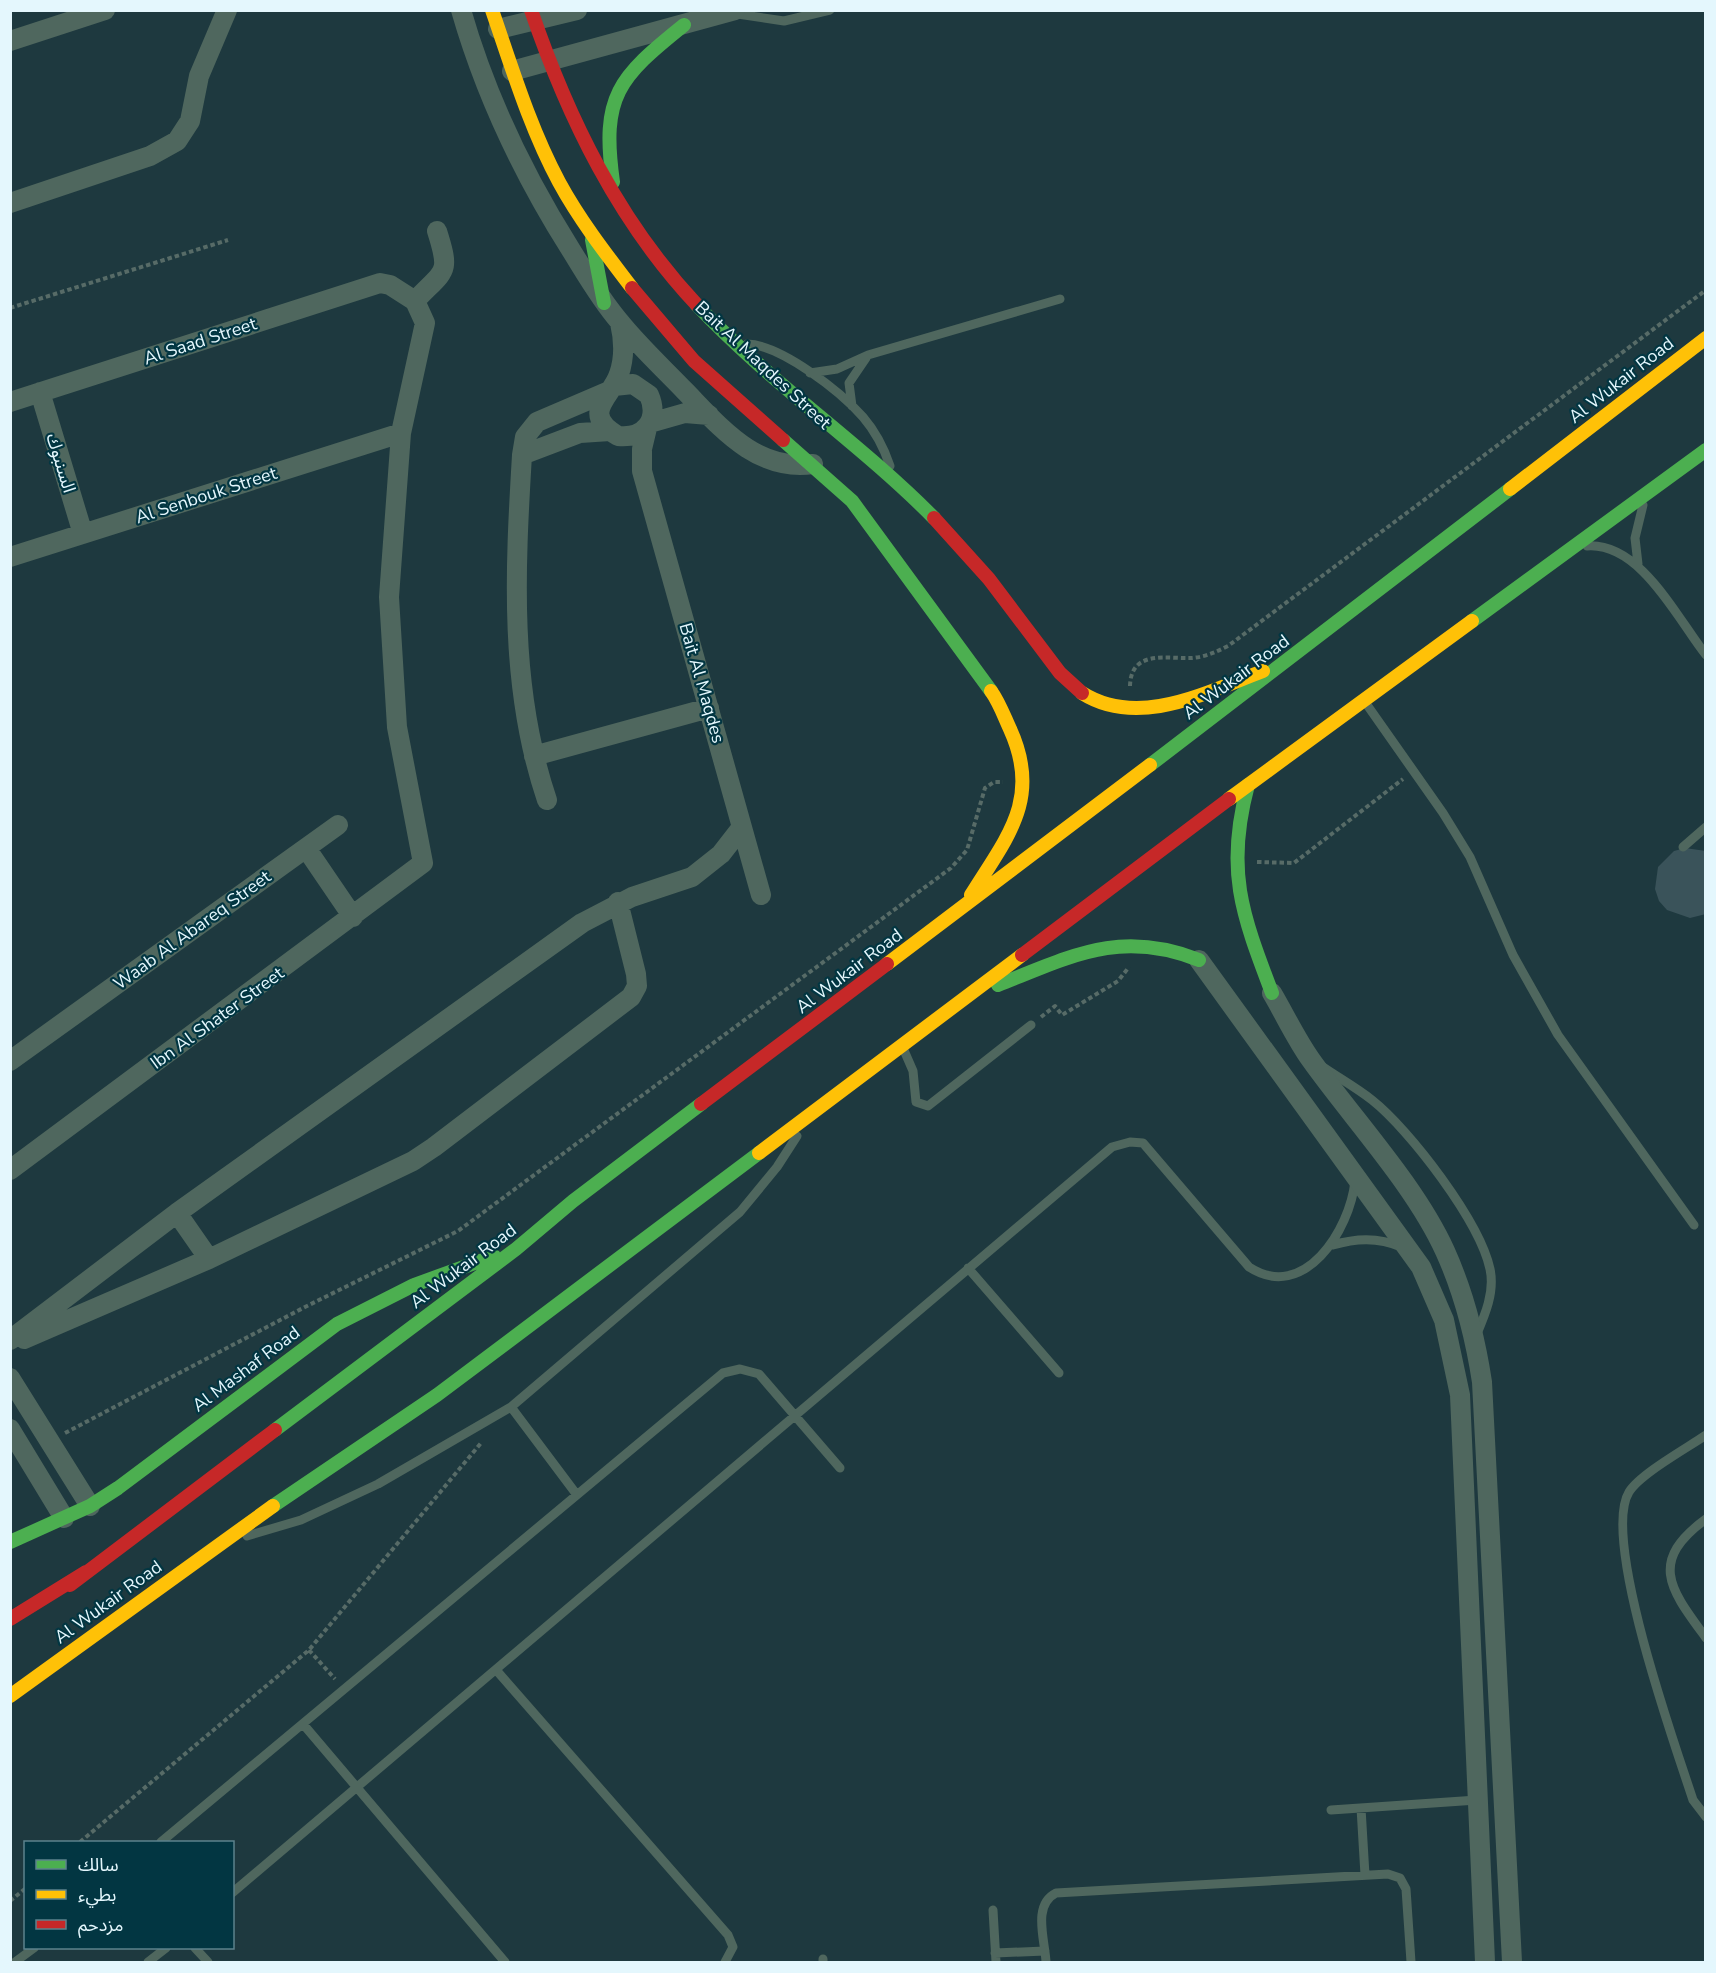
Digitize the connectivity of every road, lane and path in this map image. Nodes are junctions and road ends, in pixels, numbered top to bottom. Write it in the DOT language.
graph roads {
  1 [pos="105,10"];
  2 [pos="227,10"];
  3 [pos="461,10"];
  4 [pos="492,10"];
  5 [pos="577,10"];
  6 [pos="830,10"];
  7 [pos="732,11"];
  8 [pos="533,15"];
  9 [pos="684,25"];
  10 [pos="498,30"];
  11 [pos="10,41"];
  12 [pos="550,62"];
  13 [pos="512,71"];
  14 [pos="614,192"];
  15 [pos="10,203"];
  16 [pos="437,231"];
  17 [pos="591,233"];
  18 [pos="228,240"];
  19 [pos="1706,290"];
  20 [pos="1060,299"];
  21 [pos="415,301"];
  22 [pos="604,303"];
  23 [pos="10,308"];
  24 [pos="620,323"];
  25 [pos="1706,338"];
  26 [pos="737,344"];
  27 [pos="868,356"];
  28 [pos="810,373"];
  29 [pos="610,389"];
  30 [pos="40,392"];
  31 [pos="10,402"];
  32 [pos="852,406"];
  33 [pos="709,415"];
  34 [pos="649,425"];
  35 [pos="401,433"];
  36 [pos="614,433"];
  37 [pos="1706,450"];
  38 [pos="522,455"];
  39 [pos="813,464"];
  40 [pos="642,471"];
  41 [pos="895,479"];
  42 [pos="1650,490"];
  43 [pos="82,534"];
  44 [pos="1572,547"];
  45 [pos="10,557"];
  46 [pos="1638,564"];
  47 [pos="1706,655"];
  48 [pos="1283,665"];
  49 [pos="1364,700"];
  50 [pos="709,708"];
  51 [pos="1130,709"];
  52 [pos="534,756"];
  53 [pos="1414,771"];
  54 [pos="1024,785"];
  55 [pos="1248,785"];
  56 [pos="547,800"];
  57 [pos="338,825"];
  58 [pos="742,826"];
  59 [pos="1706,826"];
  60 [pos="1683,847"];
  61 [pos="306,848"];
  62 [pos="1234,862"];
  63 [pos="761,895"];
  64 [pos="618,902"];
  65 [pos="962,909"];
  66 [pos="353,917"];
  67 [pos="1131,943"];
  68 [pos="1199,960"];
  69 [pos="1272,993"];
  70 [pos="969,997"];
  71 [pos="1031,1025"];
  72 [pos="902,1046"];
  73 [pos="1310,1058"];
  74 [pos="10,1061"];
  75 [pos="811,1112"];
  76 [pos="10,1170"];
  77 [pos="1356,1176"];
  78 [pos="1420,1209"];
  79 [pos="177,1213"];
  80 [pos="1694,1225"];
  81 [pos="1394,1229"];
  82 [pos="1333,1245"];
  83 [pos="516,1249"];
  84 [pos="1409,1250"];
  85 [pos="209,1259"];
  86 [pos="968,1268"];
  87 [pos="1475,1338"];
  88 [pos="10,1340"];
  89 [pos="10,1345"];
  90 [pos="1059,1372"];
  91 [pos="10,1378"];
  92 [pos="510,1407"];
  93 [pos="795,1415"];
  94 [pos="10,1429"];
  95 [pos="488,1434"];
  96 [pos="1706,1435"];
  97 [pos="50,1442"];
  98 [pos="840,1468"];
  99 [pos="576,1495"];
  100 [pos="90,1506"];
  101 [pos="64,1518"];
  102 [pos="1706,1519"];
  103 [pos="10,1542"];
  104 [pos="216,1545"];
  105 [pos="86,1572"];
  106 [pos="10,1619"];
  107 [pos="10,1628"];
  108 [pos="1706,1638"];
  109 [pos="309,1650"];
  110 [pos="497,1671"];
  111 [pos="344,1689"];
  112 [pos="10,1695"];
  113 [pos="303,1724"];
  114 [pos="358,1789"];
  115 [pos="1477,1800"];
  116 [pos="1361,1808"];
  117 [pos="1331,1810"];
  118 [pos="1706,1817"];
  119 [pos="81,1841"];
  120 [pos="161,1841"];
  121 [pos="1365,1875"];
  122 [pos="24,1890"];
  123 [pos="234,1891"];
  124 [pos="10,1901"];
  125 [pos="993,1910"];
  126 [pos="31,1949"];
  127 [pos="163,1949"];
  128 [pos="197,1949"];
  129 [pos="1045,1951"];
  130 [pos="995,1958"];
  131 [pos="15,1962"];
  132 [pos="147,1962"];
  133 [pos="208,1962"];
  134 [pos="505,1962"];
  135 [pos="725,1962"];
  136 [pos="1046,1962"];
  137 [pos="1411,1962"];
  138 [pos="1485,1962"];
  139 [pos="1512,1962"];
  1 -- 11 [label="street"];
  2 -- 15 [label="street"];
  3 -- 22 [label="street"];
  4 -- 10 [label="main road"];
  5 -- 8 [label="street"];
  6 -- 7 [label="lane"];
  7 -- 9 [label="street"];
  8 -- 10 [label="street"];
  8 -- 12 [label="main road, Bait Al Maqdes Street"];
  9 -- 12 [label="street"];
  9 -- 14 [label="main road"];
  10 -- 13 [label="main road"];
  12 -- 13 [label="street"];
  12 -- 14 [label="main road, Bait Al Maqdes Street"];
  13 -- 17 [label="main road"];
  14 -- 26 [label="main road, Bait Al Maqdes Street"];
  16 -- 21 [label="street"];
  17 -- 22 [label="main road"];
  17 -- 39 [label="main road"];
  18 -- 23 [label="path"];
  19 -- 51 [label="path"];
  20 -- 27 [label="lane"];
  21 -- 30 [label="street, Al Saad Street"];
  21 -- 35 [label="street"];
  22 -- 24 [label="street"];
  24 -- 29 [label="street"];
  24 -- 33 [label="street"];
  25 -- 48 [label="main road, Al Wukair Road"];
  26 -- 28 [label="lane"];
  26 -- 41 [label="main road, Bait Al Maqdes Street"];
  27 -- 28 [label="lane"];
  27 -- 32 [label="lane"];
  28 -- 32 [label="lane"];
  29 -- 34 [label="street"];
  29 -- 36 [label="street"];
  29 -- 38 [label="street"];
  30 -- 31 [label="street, Al Saad Street"];
  30 -- 43 [label="street, السنبوك"];
  32 -- 41 [label="lane"];
  33 -- 34 [label="street"];
  33 -- 39 [label="street"];
  34 -- 36 [label="street"];
  34 -- 40 [label="street, Bait Al Maqdes"];
  35 -- 43 [label="street, Al Senbouk Street"];
  35 -- 66 [label="street, Ibn Al Shater Street"];
  36 -- 38 [label="street"];
  36 -- 40 [label="street, Bait Al Maqdes"];
  37 -- 42 [label="main road, Al Wukair Road"];
  38 -- 52 [label="street"];
  39 -- 54 [label="main road"];
  40 -- 50 [label="street, Bait Al Maqdes"];
  41 -- 51 [label="main road, Bait Al Maqdes Street"];
  42 -- 44 [label="main road, Al Wukair Road"];
  42 -- 46 [label="lane"];
  43 -- 45 [label="street, Al Senbouk Street"];
  44 -- 46 [label="lane"];
  44 -- 49 [label="main road, Al Wukair Road"];
  46 -- 47 [label="lane"];
  48 -- 51 [label="main road, Bait Al Maqdes Street"];
  48 -- 65 [label="main road, Al Wukair Road"];
  49 -- 53 [label="lane"];
  49 -- 55 [label="main road, Al Wukair Road"];
  50 -- 52 [label="street"];
  50 -- 58 [label="street, Bait Al Maqdes"];
  52 -- 56 [label="street"];
  53 -- 62 [label="path"];
  53 -- 80 [label="lane"];
  54 -- 65 [label="main road"];
  54 -- 97 [label="path"];
  55 -- 62 [label="main road"];
  55 -- 70 [label="main road, Al Wukair Road"];
  57 -- 61 [label="street, Waab Al Abareq Street"];
  58 -- 63 [label="street, Bait Al Maqdes"];
  58 -- 64 [label="street"];
  59 -- 60 [label="lane"];
  61 -- 66 [label="street"];
  61 -- 74 [label="street, Waab Al Abareq Street"];
  62 -- 69 [label="main road"];
  64 -- 79 [label="street"];
  64 -- 85 [label="street"];
  65 -- 83 [label="main road, Al Wukair Road"];
  66 -- 76 [label="street, Ibn Al Shater Street"];
  67 -- 68 [label="main road"];
  67 -- 70 [label="main road"];
  67 -- 71 [label="path"];
  68 -- 77 [label="street"];
  69 -- 73 [label="street"];
  70 -- 72 [label="main road, Al Wukair Road"];
  71 -- 72 [label="lane"];
  72 -- 75 [label="main road, Al Wukair Road"];
  73 -- 78 [label="street"];
  73 -- 87 [label="lane"];
  75 -- 92 [label="lane"];
  75 -- 104 [label="main road, Al Wukair Road"];
  77 -- 81 [label="street"];
  77 -- 82 [label="lane"];
  78 -- 81 [label="street"];
  78 -- 87 [label="street"];
  79 -- 85 [label="street"];
  79 -- 88 [label="street"];
  81 -- 84 [label="street"];
  82 -- 84 [label="lane"];
  82 -- 86 [label="lane"];
  83 -- 100 [label="main road, Al Mashaf Road"];
  83 -- 105 [label="main road, Al Wukair Road"];
  84 -- 115 [label="street"];
  85 -- 89 [label="street"];
  86 -- 90 [label="lane"];
  86 -- 93 [label="lane"];
  87 -- 139 [label="street"];
  91 -- 97 [label="street"];
  92 -- 99 [label="lane"];
  92 -- 104 [label="lane"];
  93 -- 98 [label="lane"];
  93 -- 99 [label="lane"];
  93 -- 110 [label="lane"];
  94 -- 101 [label="street"];
  95 -- 109 [label="path"];
  96 -- 118 [label="lane"];
  97 -- 100 [label="street"];
  99 -- 111 [label="lane"];
  100 -- 101 [label="main road, Al Mashaf Road"];
  101 -- 103 [label="main road, Al Mashaf Road"];
  102 -- 108 [label="lane"];
  104 -- 112 [label="main road, Al Wukair Road"];
  105 -- 106 [label="main road"];
  105 -- 107 [label="main road, Al Wukair Road"];
  109 -- 111 [label="path"];
  109 -- 119 [label="path"];
  110 -- 114 [label="lane"];
  110 -- 135 [label="lane"];
  111 -- 113 [label="lane"];
  113 -- 114 [label="lane"];
  113 -- 120 [label="lane"];
  114 -- 123 [label="lane"];
  114 -- 134 [label="lane"];
  115 -- 116 [label="lane"];
  115 -- 138 [label="street"];
  116 -- 117 [label="lane"];
  116 -- 121 [label="lane"];
  121 -- 129 [label="lane"];
  121 -- 137 [label="lane"];
  122 -- 124 [label="path"];
  125 -- 130 [label="lane"];
  126 -- 131 [label="lane"];
  127 -- 132 [label="lane"];
  128 -- 133 [label="lane"];
  129 -- 130 [label="lane"];
  129 -- 136 [label="lane"];
}
